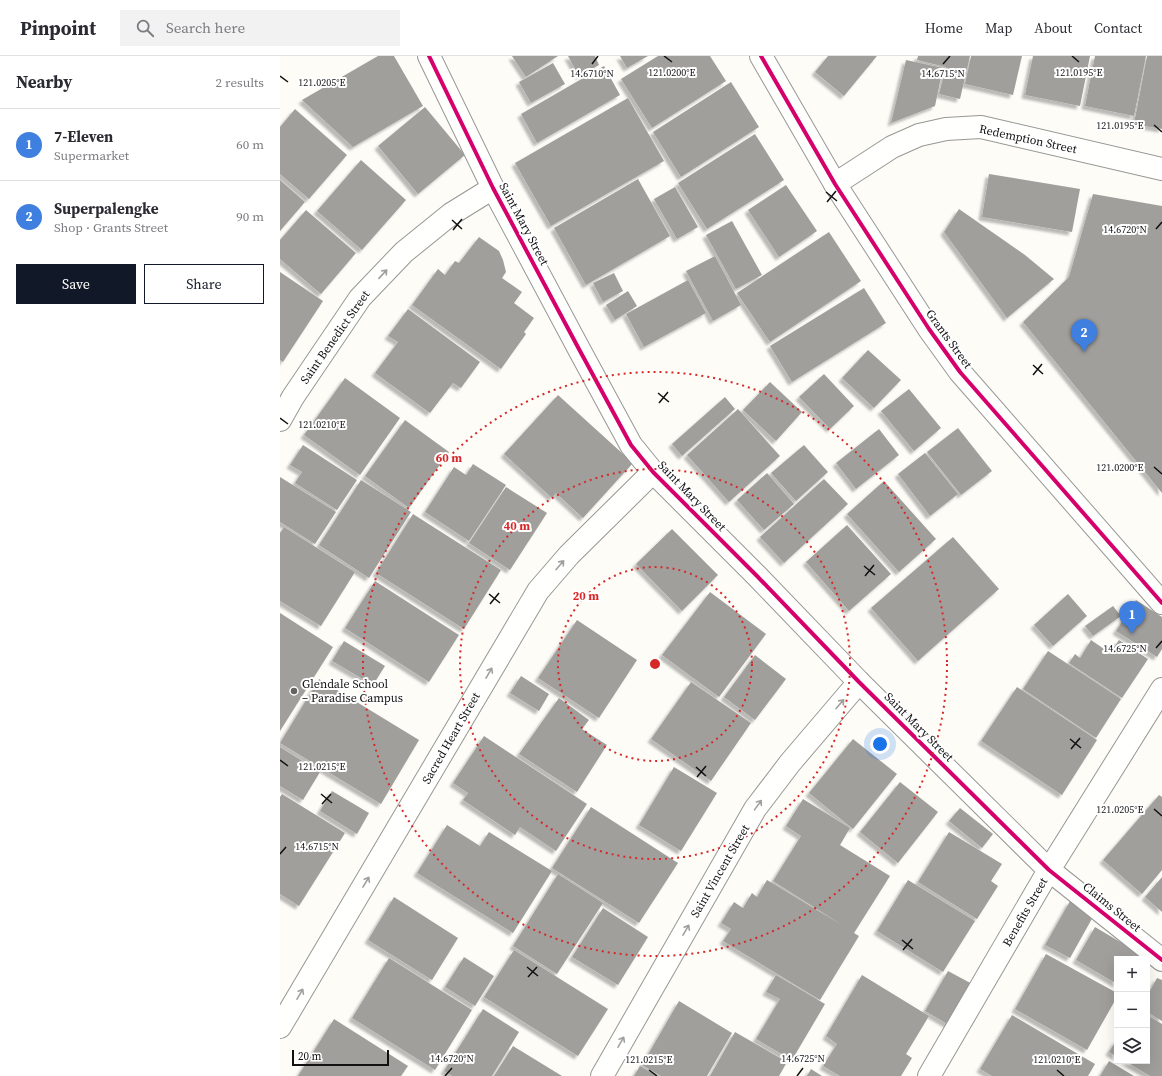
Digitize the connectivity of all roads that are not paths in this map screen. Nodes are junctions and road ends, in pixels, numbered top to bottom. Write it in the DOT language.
graph roads {
  1 [pos="429,56"];
  2 [pos="761,56"];
  3 [pos="1162,169"];
  4 [pos="835,184"];
  5 [pos="493,188"];
  6 [pos="280,420"];
  7 [pos="653,472"];
  8 [pos="1162,603"];
  9 [pos="859,682"];
  10 [pos="1162,689"];
  11 [pos="1049,870"];
  12 [pos="1162,960"];
  13 [pos="280,1027"];
  14 [pos="602,1076"];
  15 [pos="929,1076"];
  1 -- 5 [label="street, Saint Mary Street"];
  2 -- 4 [label="street, Grants Street"];
  3 -- 4 [label="street, Redemption Street"];
  4 -- 8 [label="street, Grants Street"];
  6 -- 5 [label="street, Saint Benedict Street, one-way"];
  5 -- 7 [label="street, Saint Mary Street"];
  7 -- 9 [label="street, Saint Mary Street"];
  13 -- 7 [label="street, Sacred Heart Street, one-way"];
  9 -- 11 [label="street, Saint Mary Street"];
  14 -- 9 [label="street, Saint Vincent Street, one-way"];
  10 -- 11 [label="street, Benefits Street"];
  11 -- 12 [label="street, Claims Street"];
  11 -- 15 [label="street, Benefits Street"];
}
